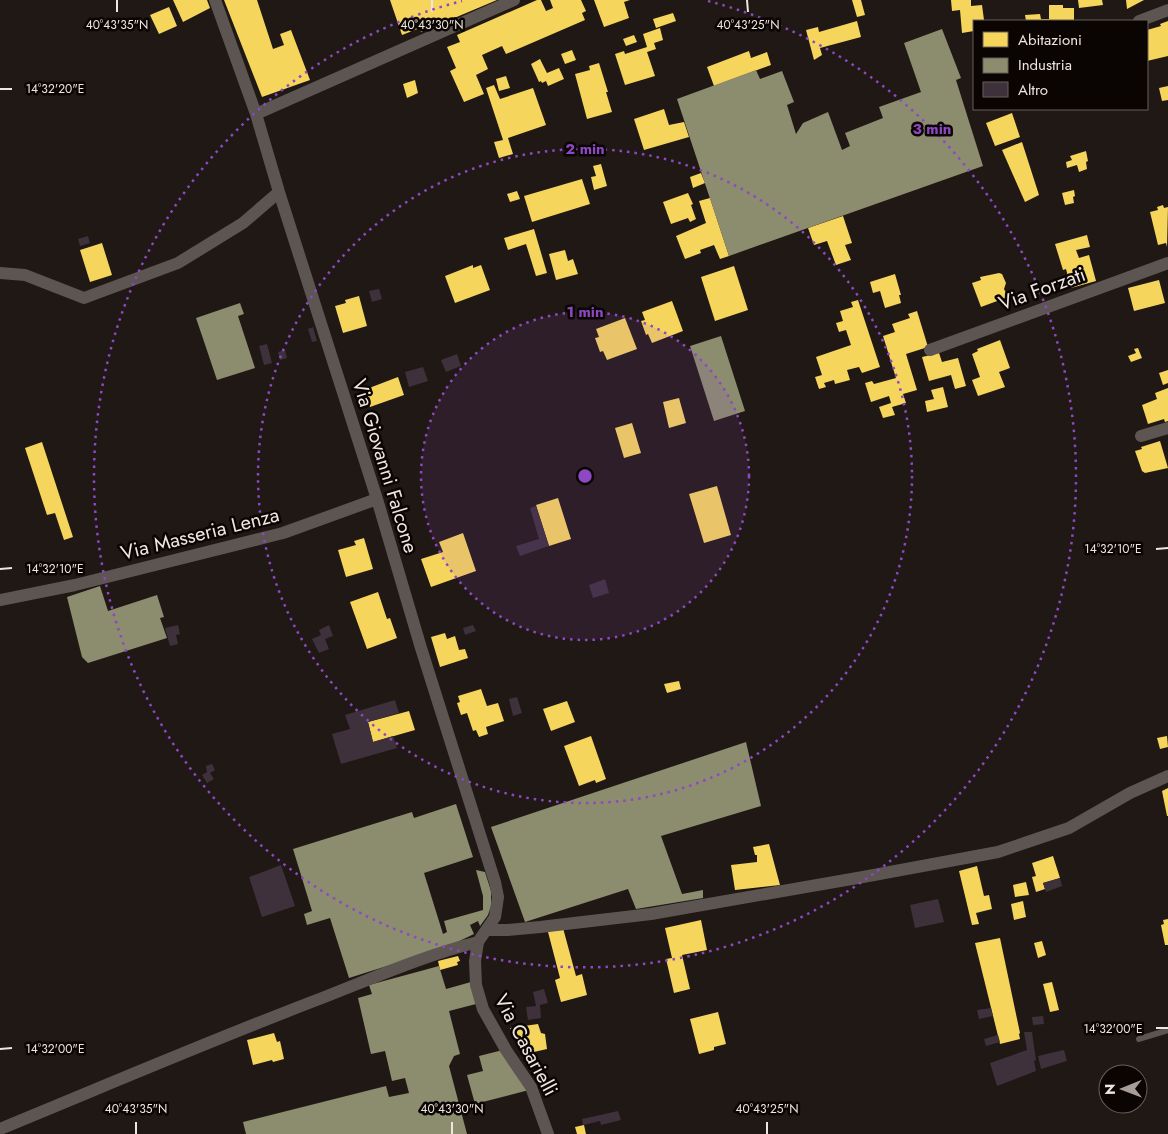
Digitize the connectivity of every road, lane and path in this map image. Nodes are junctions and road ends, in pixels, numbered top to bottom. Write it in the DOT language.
graph roads {
  1 [pos="215,0"];
  2 [pos="514,0"];
  3 [pos="1168,10"];
  4 [pos="1142,20"];
  5 [pos="256,114"];
  6 [pos="279,192"];
  7 [pos="1168,263"];
  8 [pos="0,273"];
  9 [pos="930,350"];
  10 [pos="1168,428"];
  11 [pos="1141,436"];
  12 [pos="377,499"];
  13 [pos="0,600"];
  14 [pos="1168,776"];
  15 [pos="488,930"];
  16 [pos="478,942"];
  17 [pos="1168,1030"];
  18 [pos="1140,1039"];
  19 [pos="0,1130"];
  20 [pos="548,1134"];
  1 -- 5 [label="street, Via Giovanni Falcone"];
  2 -- 5 [label="street"];
  3 -- 4 [label="street"];
  5 -- 6 [label="street, Via Giovanni Falcone"];
  6 -- 8 [label="street"];
  6 -- 12 [label="street, Via Giovanni Falcone"];
  7 -- 9 [label="street, Via Forzati"];
  10 -- 11 [label="street"];
  12 -- 13 [label="street, Via Masseria Lenza"];
  12 -- 15 [label="street, Via Giovanni Falcone"];
  14 -- 15 [label="street"];
  15 -- 16 [label="street, Via Giovanni Falcone"];
  16 -- 19 [label="street"];
  16 -- 20 [label="street, Via Casarielli"];
  17 -- 18 [label="lane"];
}
